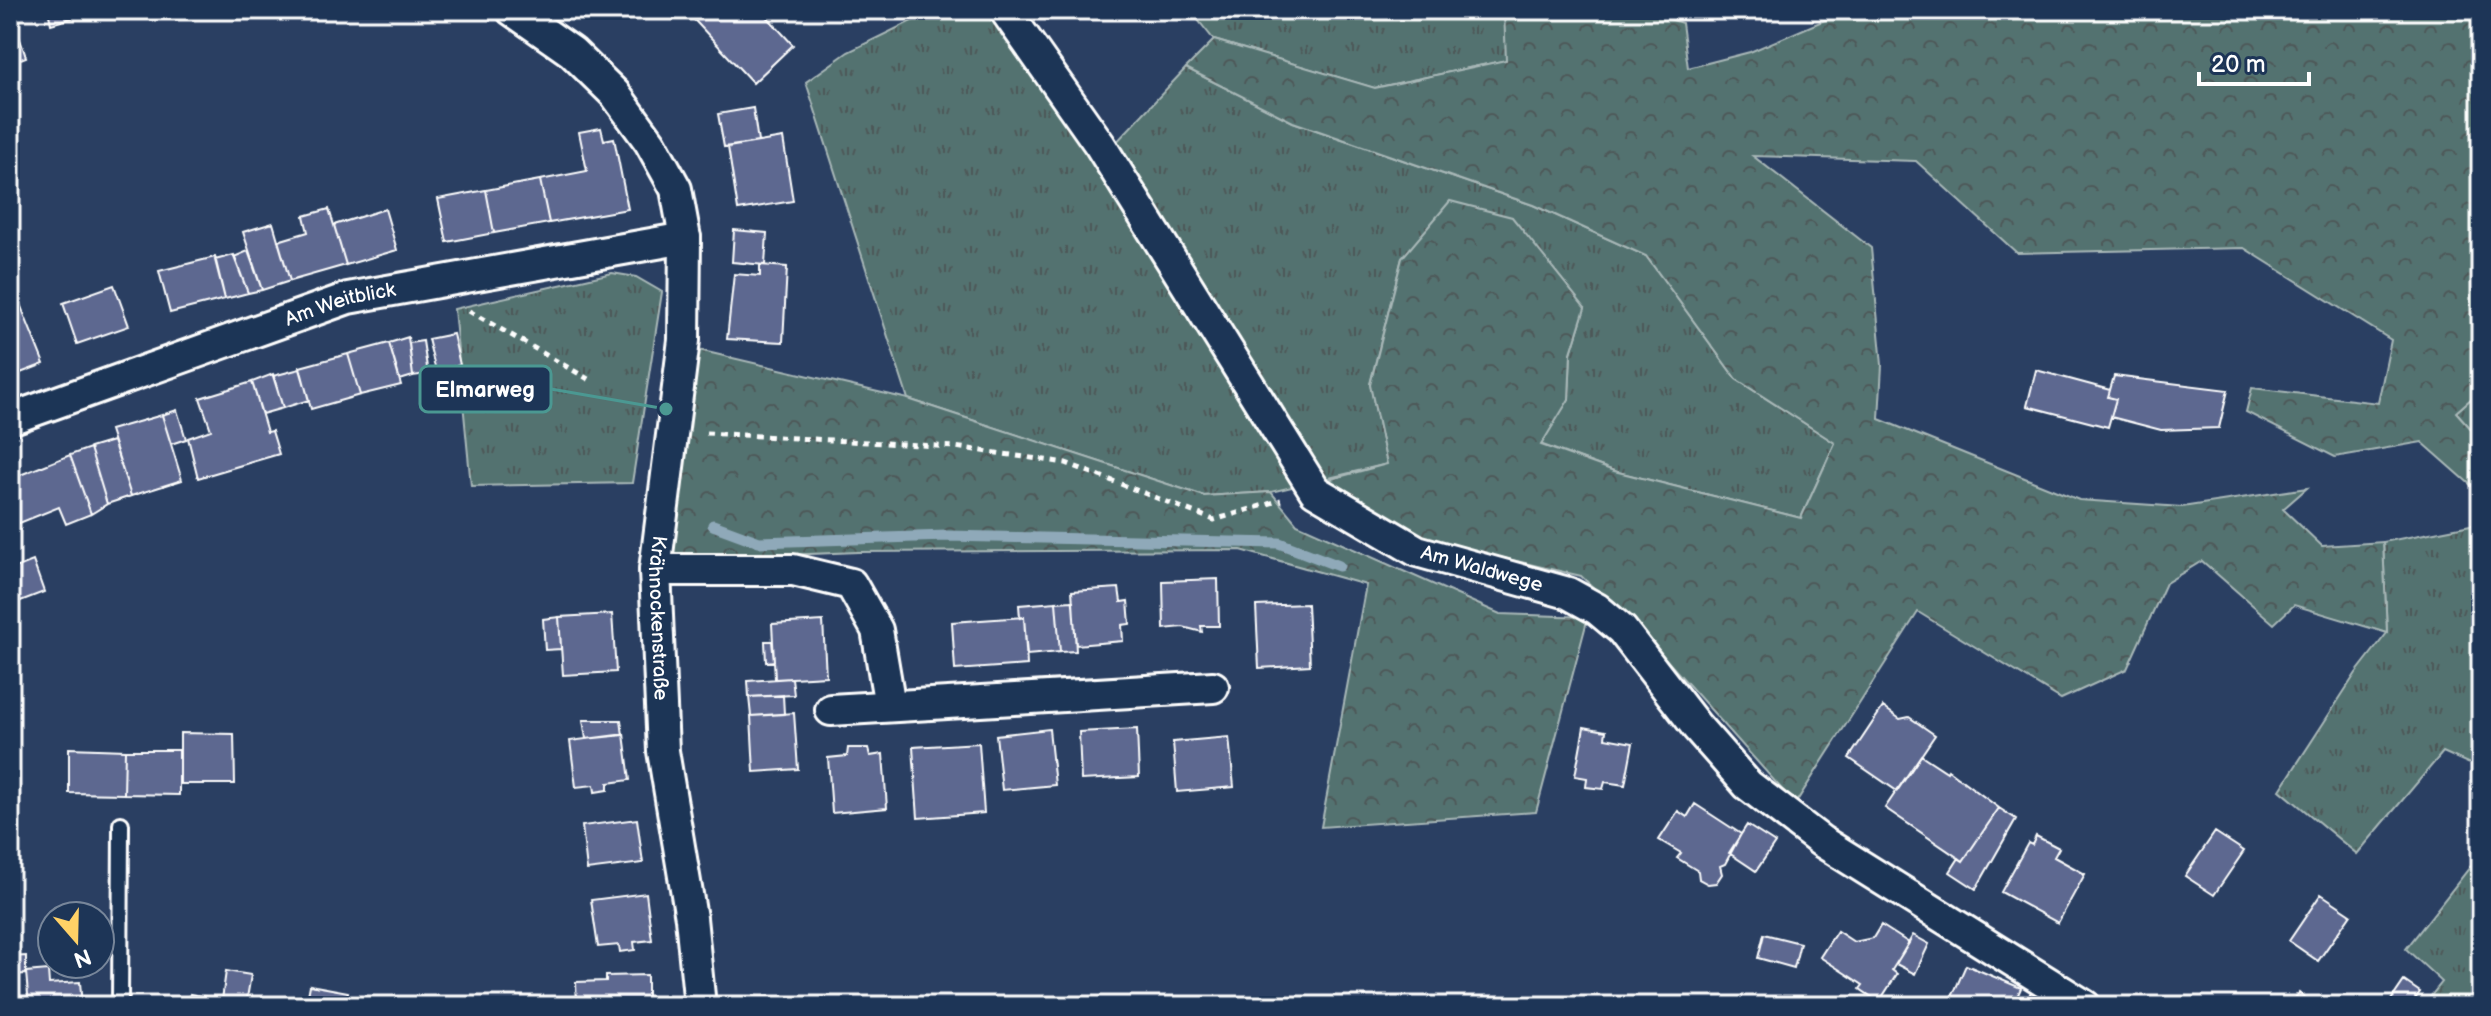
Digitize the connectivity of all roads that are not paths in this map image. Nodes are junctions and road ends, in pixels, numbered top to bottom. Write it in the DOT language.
graph roads {
  1 [pos="512,10"];
  2 [pos="1005,10"];
  3 [pos="685,238"];
  4 [pos="10,419"];
  5 [pos="655,570"];
  6 [pos="1213,687"];
  7 [pos="890,706"];
  8 [pos="831,710"];
  9 [pos="121,824"];
  10 [pos="120,1006"];
  11 [pos="700,1006"];
  12 [pos="2085,1006"];
  1 -- 3 [label="street, Krähnockenstraße"];
  2 -- 12 [label="street, Am Waldwege"];
  3 -- 4 [label="street, Am Weitblick"];
  3 -- 5 [label="street, Krähnockenstraße"];
  5 -- 7 [label="street"];
  5 -- 11 [label="street, Krähnockenstraße"];
  6 -- 7 [label="street"];
  7 -- 8 [label="street"];
  9 -- 10 [label="lane"];
}
